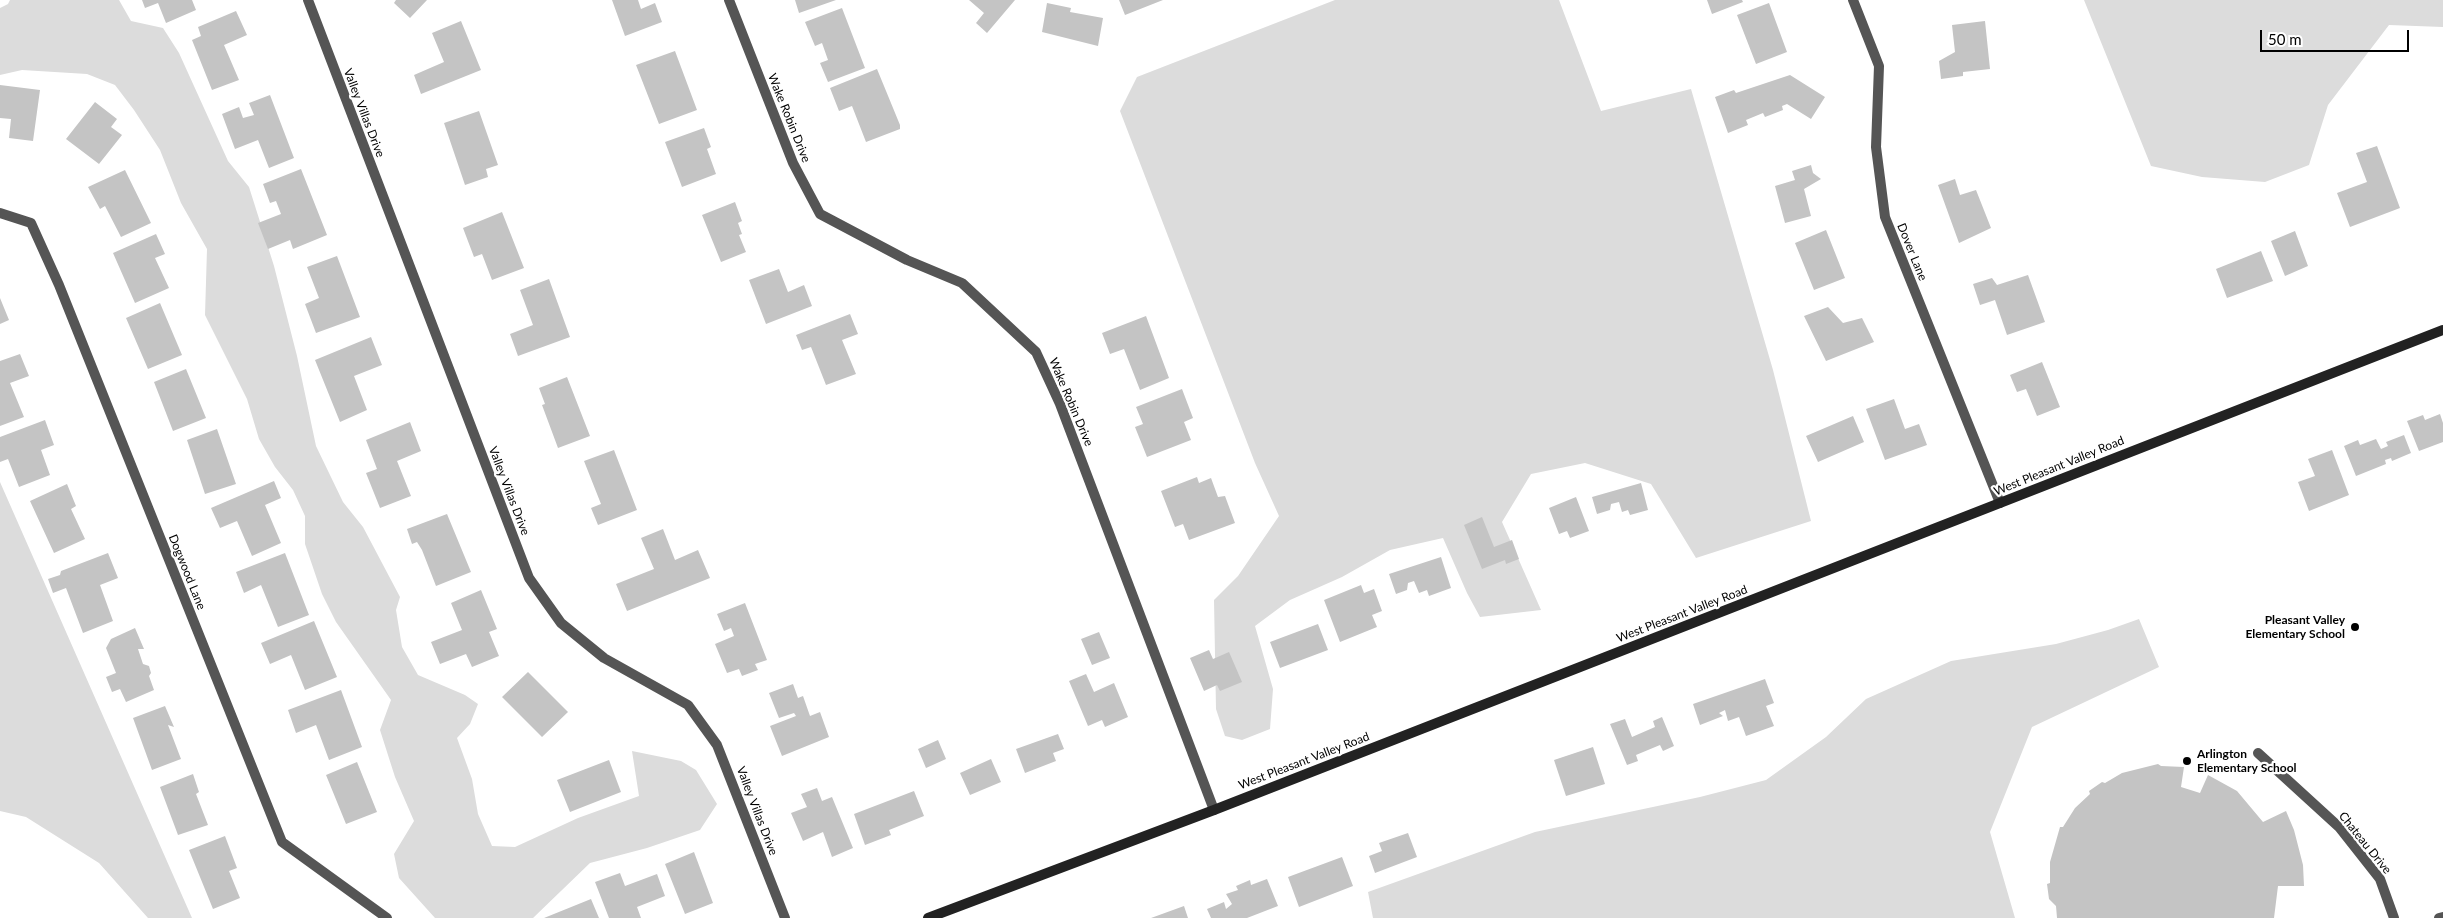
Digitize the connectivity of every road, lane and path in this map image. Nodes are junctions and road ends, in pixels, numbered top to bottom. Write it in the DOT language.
graph roads {
  1 [pos="308,0"];
  2 [pos="729,0"];
  3 [pos="1853,0"];
  4 [pos="0,213"];
  5 [pos="2443,330"];
  6 [pos="2000,503"];
  7 [pos="2258,753"];
  8 [pos="1214,810"];
  9 [pos="2443,917"];
  10 [pos="386,918"];
  11 [pos="785,918"];
  12 [pos="928,918"];
  13 [pos="2394,918"];
  14 [pos="2439,918"];
  1 -- 11 [label="street, Valley Villas Drive"];
  2 -- 8 [label="street, Wake Robin Drive"];
  3 -- 6 [label="street, Dover Lane"];
  4 -- 10 [label="street, Dogwood Lane"];
  5 -- 6 [label="main road, West Pleasant Valley Road"];
  6 -- 8 [label="main road, West Pleasant Valley Road"];
  7 -- 13 [label="street, Chateau Drive"];
  8 -- 12 [label="main road, West Pleasant Valley Road"];
  9 -- 14 [label="street"];
}
